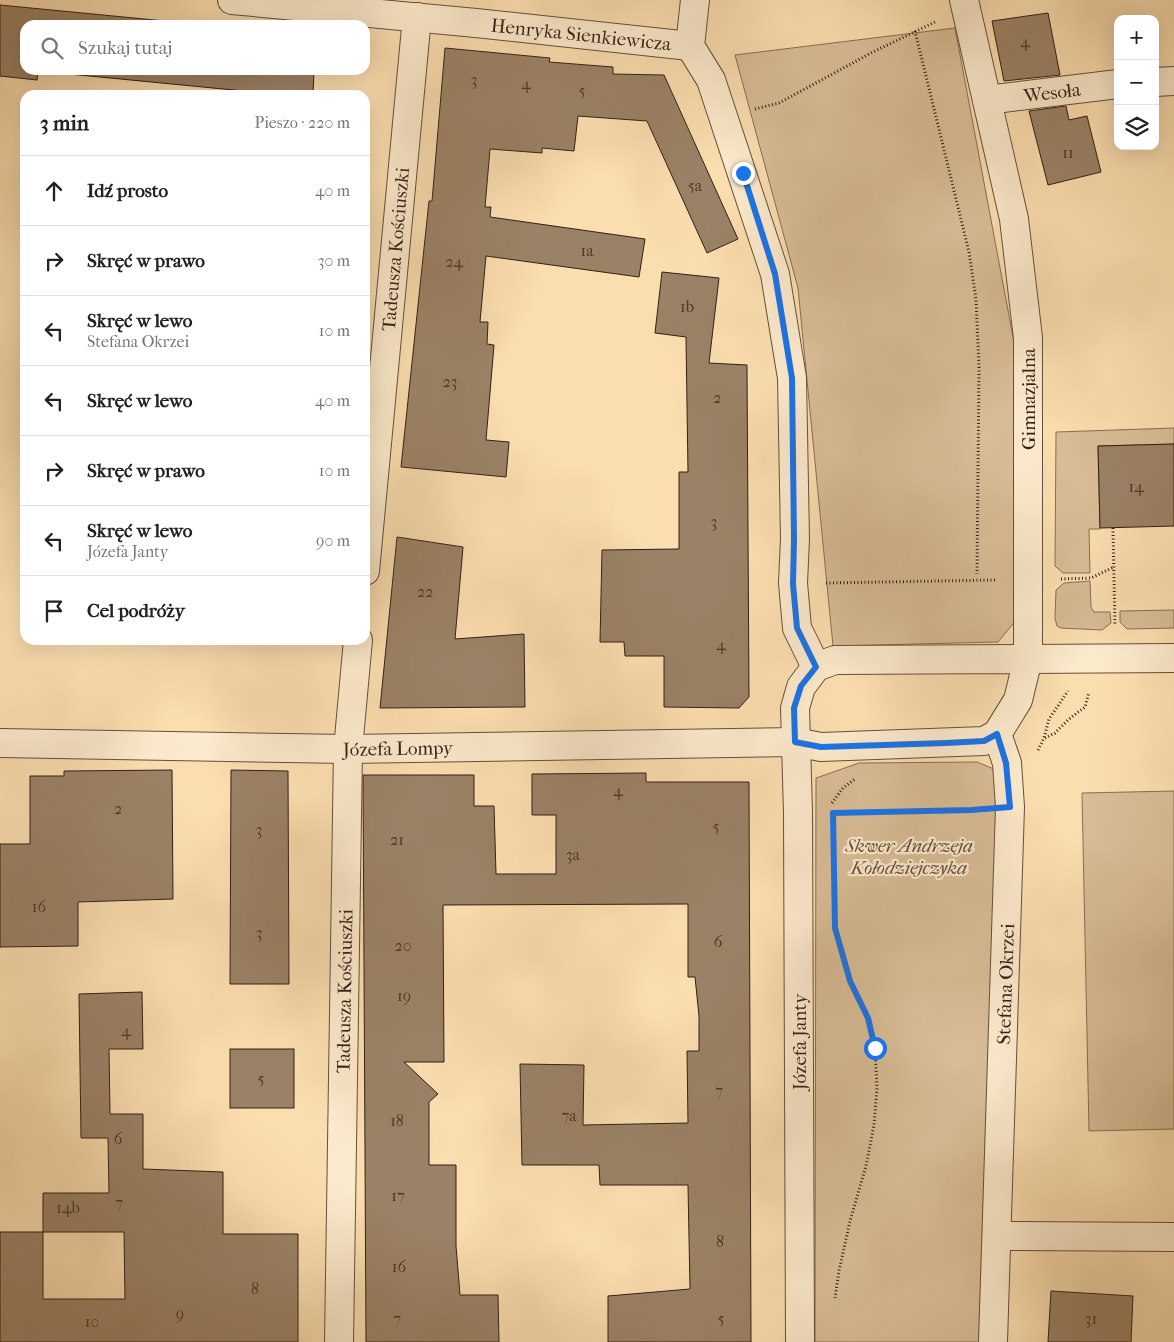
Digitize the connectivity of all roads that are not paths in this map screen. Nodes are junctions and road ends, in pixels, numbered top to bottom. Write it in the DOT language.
graph roads {
  1 [pos="232,0"];
  2 [pos="695,0"];
  3 [pos="966,8"];
  4 [pos="478,11"];
  5 [pos="418,18"];
  6 [pos="690,46"];
  7 [pos="1174,81"];
  8 [pos="1159,82"];
  9 [pos="1114,84"];
  10 [pos="987,100"];
  11 [pos="370,519"];
  12 [pos="358,645"];
  13 [pos="1174,658"];
  14 [pos="1028,659"];
  15 [pos="816,667"];
  16 [pos="997,734"];
  17 [pos="795,742"];
  18 [pos="0,743"];
  19 [pos="348,749"];
  20 [pos="997,1236"];
  21 [pos="1174,1237"];
  22 [pos="339,1342"];
  23 [pos="800,1342"];
  24 [pos="993,1342"];
  1 -- 5 [label="street, Henryka Sienkiewicza"];
  2 -- 6 [label="street"];
  3 -- 10 [label="street, Gimnazjalna"];
  4 -- 5 [label="street, Henryka Sienkiewicza"];
  4 -- 6 [label="street, Henryka Sienkiewicza"];
  5 -- 11 [label="street, Tadeusza Kościuszki"];
  6 -- 15 [label="street"];
  7 -- 8 [label="street"];
  9 -- 10 [label="street, Wesoła"];
  10 -- 14 [label="street, Gimnazjalna"];
  12 -- 19 [label="street, Tadeusza Kościuszki"];
  13 -- 14 [label="street"];
  14 -- 15 [label="street"];
  14 -- 16 [label="street, Gimnazjalna"];
  15 -- 17 [label="street, Józefa Janty"];
  16 -- 17 [label="street, Józefa Lompy"];
  16 -- 20 [label="street, Stefana Okrzei"];
  17 -- 19 [label="street, Józefa Lompy"];
  17 -- 23 [label="street, Józefa Janty"];
  18 -- 19 [label="street, Józefa Lompy"];
  19 -- 22 [label="street, Tadeusza Kościuszki"];
  20 -- 21 [label="street"];
  20 -- 24 [label="street, Stefana Okrzei"];
}
